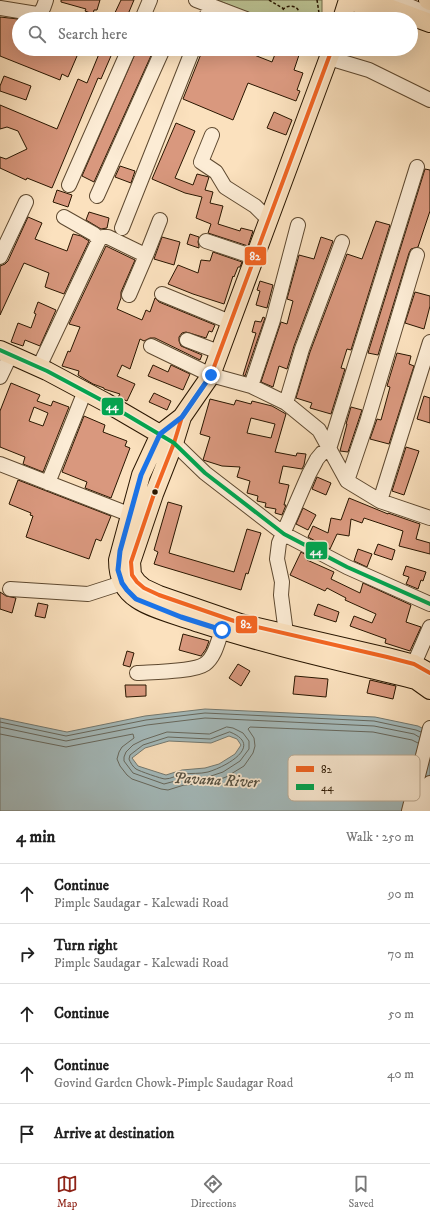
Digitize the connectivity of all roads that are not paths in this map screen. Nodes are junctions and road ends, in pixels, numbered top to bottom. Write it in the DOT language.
graph roads {
  1 [pos="46,0"];
  2 [pos="150,0"];
  3 [pos="196,0"];
  4 [pos="335,0"];
  5 [pos="349,0"];
  6 [pos="395,0"];
  7 [pos="409,0"];
  8 [pos="370,5"];
  9 [pos="0,8"];
  10 [pos="430,9"];
  11 [pos="16,12"];
  12 [pos="40,12"];
  13 [pos="145,12"];
  14 [pos="210,12"];
  15 [pos="337,12"];
  16 [pos="345,12"];
  17 [pos="382,12"];
  18 [pos="392,12"];
  19 [pos="430,15"];
  20 [pos="418,20"];
  21 [pos="430,24"];
  22 [pos="418,29"];
  23 [pos="430,34"];
  24 [pos="126,56"];
  25 [pos="160,56"];
  26 [pos="190,56"];
  27 [pos="197,56"];
  28 [pos="329,56"];
  29 [pos="339,56"];
  30 [pos="430,100"];
  31 [pos="177,105"];
  32 [pos="212,135"];
  33 [pos="417,167"];
  34 [pos="69,185"];
  35 [pos="97,196"];
  36 [pos="26,202"];
  37 [pos="64,217"];
  38 [pos="268,219"];
  39 [pos="160,220"];
  40 [pos="298,225"];
  41 [pos="122,228"];
  42 [pos="99,240"];
  43 [pos="206,241"];
  44 [pos="342,242"];
  45 [pos="147,253"];
  46 [pos="417,255"];
  47 [pos="0,257"];
  48 [pos="254,257"];
  49 [pos="162,294"];
  50 [pos="129,295"];
  51 [pos="230,322"];
  52 [pos="187,340"];
  53 [pos="430,342"];
  54 [pos="151,346"];
  55 [pos="6,352"];
  56 [pos="219,352"];
  57 [pos="39,367"];
  58 [pos="211,375"];
  59 [pos="0,377"];
  60 [pos="251,386"];
  61 [pos="85,391"];
  62 [pos="286,403"];
  63 [pos="167,438"];
  64 [pos="329,449"];
  65 [pos="0,464"];
  66 [pos="347,481"];
  67 [pos="48,483"];
  68 [pos="380,501"];
  69 [pos="131,514"];
  70 [pos="430,517"];
  71 [pos="284,534"];
  72 [pos="122,583"];
  73 [pos="10,589"];
  74 [pos="430,604"];
  75 [pos="430,627"];
  76 [pos="222,630"];
  77 [pos="285,640"];
  78 [pos="414,664"];
  79 [pos="430,672"];
  80 [pos="137,674"];
  81 [pos="430,690"];
  82 [pos="430,728"];
  83 [pos="420,768"];
  84 [pos="430,783"];
  85 [pos="412,801"];
  86 [pos="409,811"];
  87 [pos="423,811"];
  1 -- 12 [label="street"];
  2 -- 13 [label="street"];
  3 -- 14 [label="street"];
  4 -- 15 [label="main road"];
  5 -- 8 [label="main road"];
  5 -- 16 [label="main road"];
  6 -- 19 [label="street"];
  7 -- 10 [label="street"];
  8 -- 17 [label="main road"];
  8 -- 18 [label="main road"];
  9 -- 11 [label="street"];
  20 -- 21 [label="main road"];
  22 -- 23 [label="main road"];
  24 -- 34 [label="street"];
  25 -- 35 [label="street"];
  26 -- 41 [label="street"];
  27 -- 31 [label="street"];
  28 -- 38 [label="main road"];
  29 -- 30 [label="street"];
  32 -- 38 [label="street"];
  33 -- 64 [label="street"];
  36 -- 47 [label="street"];
  37 -- 42 [label="street"];
  38 -- 48 [label="main road"];
  39 -- 45 [label="street"];
  40 -- 60 [label="street"];
  42 -- 45 [label="street"];
  42 -- 57 [label="street"];
  43 -- 48 [label="street"];
  44 -- 62 [label="street"];
  45 -- 50 [label="street"];
  46 -- 66 [label="street"];
  48 -- 51 [label="main road"];
  49 -- 51 [label="street"];
  51 -- 56 [label="main road"];
  52 -- 56 [label="street"];
  53 -- 68 [label="street"];
  54 -- 58 [label="street"];
  55 -- 57 [label="main road"];
  55 -- 59 [label="street"];
  56 -- 58 [label="main road"];
  57 -- 61 [label="main road"];
  58 -- 60 [label="street"];
  58 -- 63 [label="main road"];
  60 -- 62 [label="street"];
  61 -- 63 [label="main road"];
  61 -- 67 [label="street"];
  62 -- 64 [label="street"];
  63 -- 69 [label="main road"];
  63 -- 71 [label="street"];
  63 -- 77 [label="main road"];
  64 -- 66 [label="street"];
  64 -- 71 [label="street"];
  65 -- 67 [label="street"];
  66 -- 68 [label="street"];
  67 -- 69 [label="street"];
  68 -- 70 [label="street"];
  69 -- 72 [label="main road"];
  71 -- 74 [label="street"];
  71 -- 77 [label="street"];
  72 -- 73 [label="street"];
  72 -- 76 [label="main road"];
  75 -- 78 [label="street"];
  76 -- 77 [label="main road"];
  76 -- 80 [label="street"];
  77 -- 78 [label="main road"];
  77 -- 81 [label="main road"];
  78 -- 79 [label="main road"];
  82 -- 83 [label="street"];
  84 -- 87 [label="street"];
  85 -- 86 [label="street"];
}
